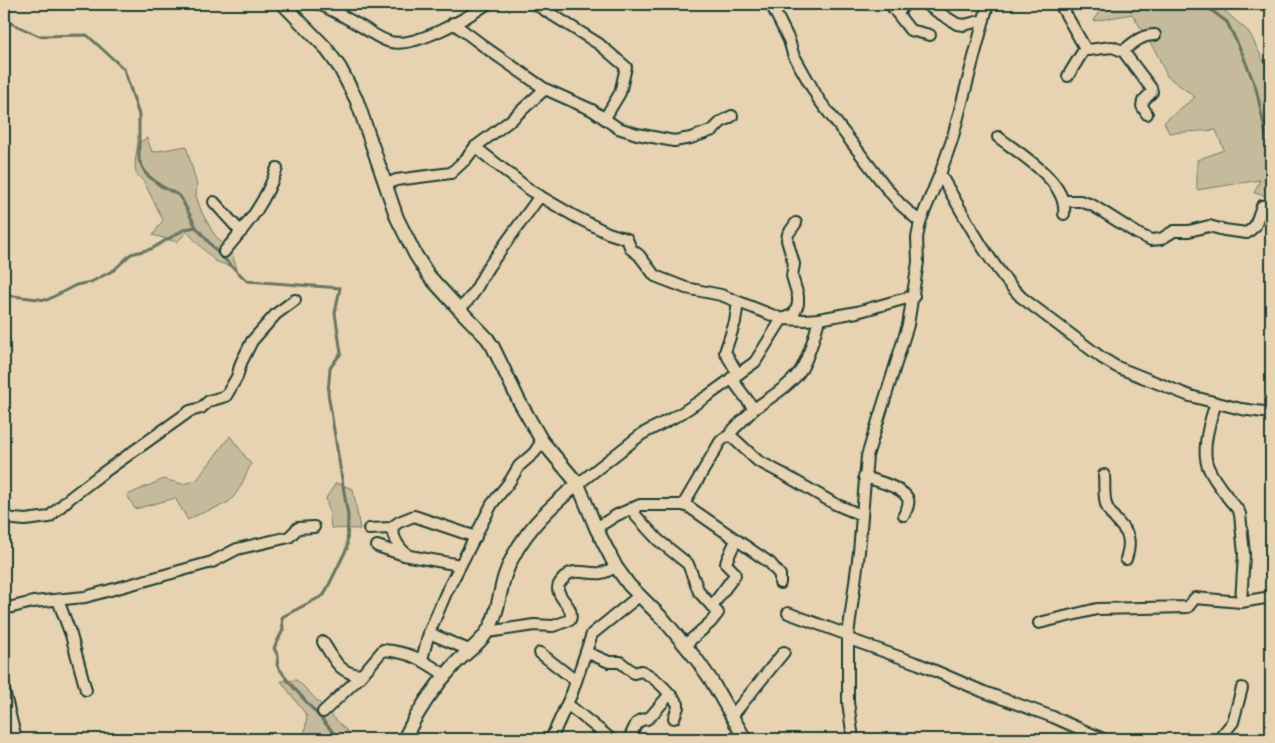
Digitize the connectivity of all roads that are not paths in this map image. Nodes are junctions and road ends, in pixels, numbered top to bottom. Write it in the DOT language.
graph roads {
  1 [pos="283,4"];
  2 [pos="319,4"];
  3 [pos="487,4"];
  4 [pos="534,4"];
  5 [pos="771,4"];
  6 [pos="890,4"];
  7 [pos="904,4"];
  8 [pos="924,4"];
  9 [pos="988,4"];
  10 [pos="1060,4"];
  11 [pos="898,13"];
  12 [pos="984,20"];
  13 [pos="453,23"];
  14 [pos="930,35"];
  15 [pos="1155,35"];
  16 [pos="1085,48"];
  17 [pos="1123,51"];
  18 [pos="1068,76"];
  19 [pos="545,88"];
  20 [pos="1147,114"];
  21 [pos="732,116"];
  22 [pos="605,118"];
  23 [pos="998,136"];
  24 [pos="475,147"];
  25 [pos="277,168"];
  26 [pos="940,174"];
  27 [pos="385,185"];
  28 [pos="540,196"];
  29 [pos="1064,201"];
  30 [pos="214,202"];
  31 [pos="1271,205"];
  32 [pos="1064,214"];
  33 [pos="920,222"];
  34 [pos="796,223"];
  35 [pos="241,232"];
  36 [pos="224,252"];
  37 [pos="914,296"];
  38 [pos="295,300"];
  39 [pos="738,302"];
  40 [pos="459,309"];
  41 [pos="782,319"];
  42 [pos="819,319"];
  43 [pos="734,376"];
  44 [pos="1216,403"];
  45 [pos="754,409"];
  46 [pos="1271,413"];
  47 [pos="730,435"];
  48 [pos="542,441"];
  49 [pos="1104,475"];
  50 [pos="864,477"];
  51 [pos="578,484"];
  52 [pos="683,505"];
  53 [pos="632,508"];
  54 [pos="861,515"];
  55 [pos="904,515"];
  56 [pos="4,518"];
  57 [pos="314,527"];
  58 [pos="391,528"];
  59 [pos="596,528"];
  60 [pos="369,529"];
  61 [pos="476,537"];
  62 [pos="736,540"];
  63 [pos="376,546"];
  64 [pos="412,556"];
  65 [pos="1126,559"];
  66 [pos="460,565"];
  67 [pos="616,567"];
  68 [pos="780,583"];
  69 [pos="639,596"];
  70 [pos="1271,597"];
  71 [pos="58,600"];
  72 [pos="1241,602"];
  73 [pos="712,606"];
  74 [pos="4,609"];
  75 [pos="788,613"];
  76 [pos="1039,623"];
  77 [pos="488,632"];
  78 [pos="429,633"];
  79 [pos="848,637"];
  80 [pos="323,642"];
  81 [pos="685,645"];
  82 [pos="468,650"];
  83 [pos="586,652"];
  84 [pos="784,652"];
  85 [pos="540,654"];
  86 [pos="422,659"];
  87 [pos="361,675"];
  88 [pos="445,675"];
  89 [pos="576,681"];
  90 [pos="1242,688"];
  91 [pos="86,690"];
  92 [pos="4,691"];
  93 [pos="670,694"];
  94 [pos="567,704"];
  95 [pos="322,712"];
  96 [pos="732,716"];
  97 [pos="674,718"];
  98 [pos="16,739"];
  99 [pos="404,739"];
  100 [pos="551,739"];
  101 [pos="611,739"];
  102 [pos="629,739"];
  103 [pos="745,739"];
  104 [pos="853,739"];
  105 [pos="1103,739"];
  106 [pos="1218,739"];
  1 -- 27 [label="street"];
  2 -- 13 [label="street"];
  3 -- 13 [label="street"];
  4 -- 22 [label="street"];
  5 -- 33 [label="street"];
  6 -- 11 [label="street"];
  7 -- 11 [label="street"];
  8 -- 12 [label="street"];
  9 -- 12 [label="street"];
  10 -- 16 [label="street"];
  11 -- 14 [label="street"];
  12 -- 26 [label="street"];
  13 -- 19 [label="street"];
  15 -- 17 [label="street"];
  16 -- 17 [label="street"];
  16 -- 18 [label="street"];
  17 -- 20 [label="street"];
  19 -- 22 [label="street"];
  19 -- 24 [label="street"];
  21 -- 22 [label="street"];
  23 -- 29 [label="street"];
  24 -- 27 [label="street"];
  24 -- 28 [label="street"];
  25 -- 35 [label="street"];
  26 -- 33 [label="street"];
  26 -- 44 [label="street"];
  27 -- 40 [label="street"];
  28 -- 39 [label="street"];
  28 -- 40 [label="street"];
  29 -- 31 [label="street"];
  29 -- 32 [label="street"];
  30 -- 35 [label="street"];
  33 -- 37 [label="street"];
  34 -- 41 [label="street"];
  35 -- 36 [label="street"];
  37 -- 42 [label="street"];
  37 -- 50 [label="street"];
  38 -- 56 [label="street"];
  39 -- 41 [label="street"];
  39 -- 43 [label="street"];
  40 -- 48 [label="street"];
  41 -- 42 [label="street"];
  41 -- 43 [label="street"];
  42 -- 45 [label="street"];
  43 -- 45 [label="street"];
  43 -- 51 [label="street"];
  44 -- 46 [label="street"];
  44 -- 72 [label="street"];
  45 -- 47 [label="street"];
  47 -- 52 [label="street"];
  47 -- 54 [label="street"];
  48 -- 51 [label="street"];
  48 -- 61 [label="street"];
  49 -- 65 [label="street"];
  50 -- 54 [label="street"];
  50 -- 55 [label="street"];
  51 -- 59 [label="street"];
  51 -- 77 [label="street"];
  52 -- 53 [label="street"];
  52 -- 62 [label="street"];
  53 -- 59 [label="street"];
  53 -- 73 [label="street"];
  54 -- 79 [label="street"];
  57 -- 71 [label="street"];
  58 -- 60 [label="street"];
  58 -- 61 [label="street"];
  58 -- 64 [label="street"];
  59 -- 67 [label="street"];
  61 -- 66 [label="street"];
  62 -- 68 [label="street"];
  62 -- 73 [label="street"];
  63 -- 64 [label="street"];
  64 -- 66 [label="street"];
  66 -- 78 [label="street"];
  67 -- 69 [label="street"];
  67 -- 77 [label="street"];
  69 -- 81 [label="street"];
  69 -- 83 [label="street"];
  70 -- 72 [label="street"];
  71 -- 74 [label="street"];
  71 -- 91 [label="street"];
  72 -- 76 [label="street"];
  73 -- 81 [label="street"];
  75 -- 79 [label="street"];
  77 -- 82 [label="street"];
  78 -- 82 [label="street"];
  78 -- 86 [label="street"];
  79 -- 104 [label="street"];
  79 -- 105 [label="street"];
  80 -- 87 [label="street"];
  81 -- 96 [label="street"];
  82 -- 88 [label="street"];
  83 -- 89 [label="street"];
  83 -- 93 [label="street"];
  84 -- 96 [label="street"];
  85 -- 89 [label="street"];
  86 -- 87 [label="street"];
  86 -- 88 [label="street"];
  87 -- 95 [label="street"];
  88 -- 99 [label="street"];
  89 -- 94 [label="street"];
  90 -- 106 [label="street"];
  92 -- 98 [label="street"];
  93 -- 97 [label="street"];
  93 -- 102 [label="street"];
  94 -- 100 [label="street"];
  94 -- 101 [label="street"];
  96 -- 103 [label="street"];
}
